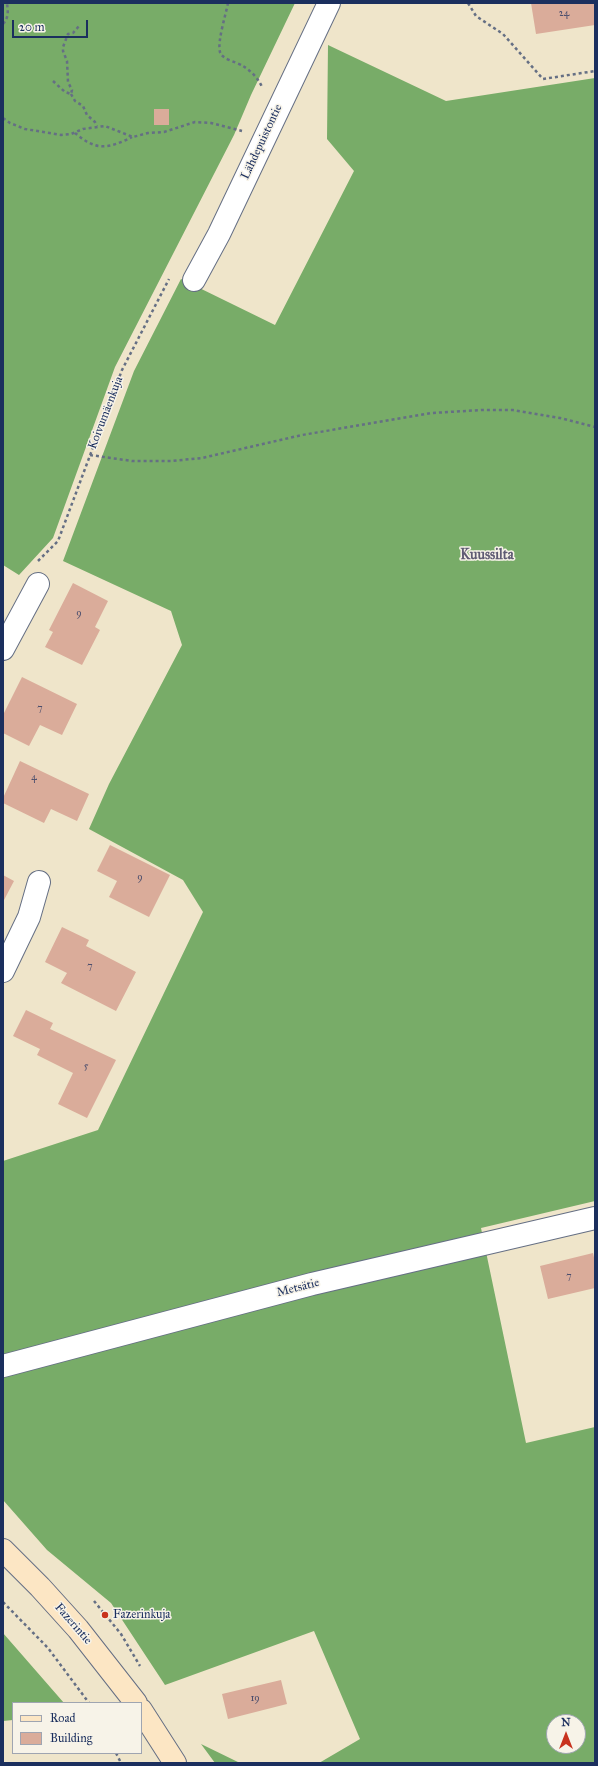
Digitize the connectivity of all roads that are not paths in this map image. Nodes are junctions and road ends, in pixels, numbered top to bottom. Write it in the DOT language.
graph roads {
  1 [pos="329,3"];
  2 [pos="194,280"];
  3 [pos="36,588"];
  4 [pos="3,649"];
  5 [pos="39,882"];
  6 [pos="3,971"];
  7 [pos="595,1218"];
  8 [pos="3,1366"];
  9 [pos="3,1550"];
  10 [pos="135,1702"];
  11 [pos="142,1712"];
  12 [pos="175,1763"];
  1 -- 2 [label="street, Lähdepuistontie"];
  3 -- 4 [label="street"];
  5 -- 6 [label="street"];
  7 -- 8 [label="street, Metsätie"];
  9 -- 10 [label="main road, Fazerintie"];
  11 -- 12 [label="main road"];
}
